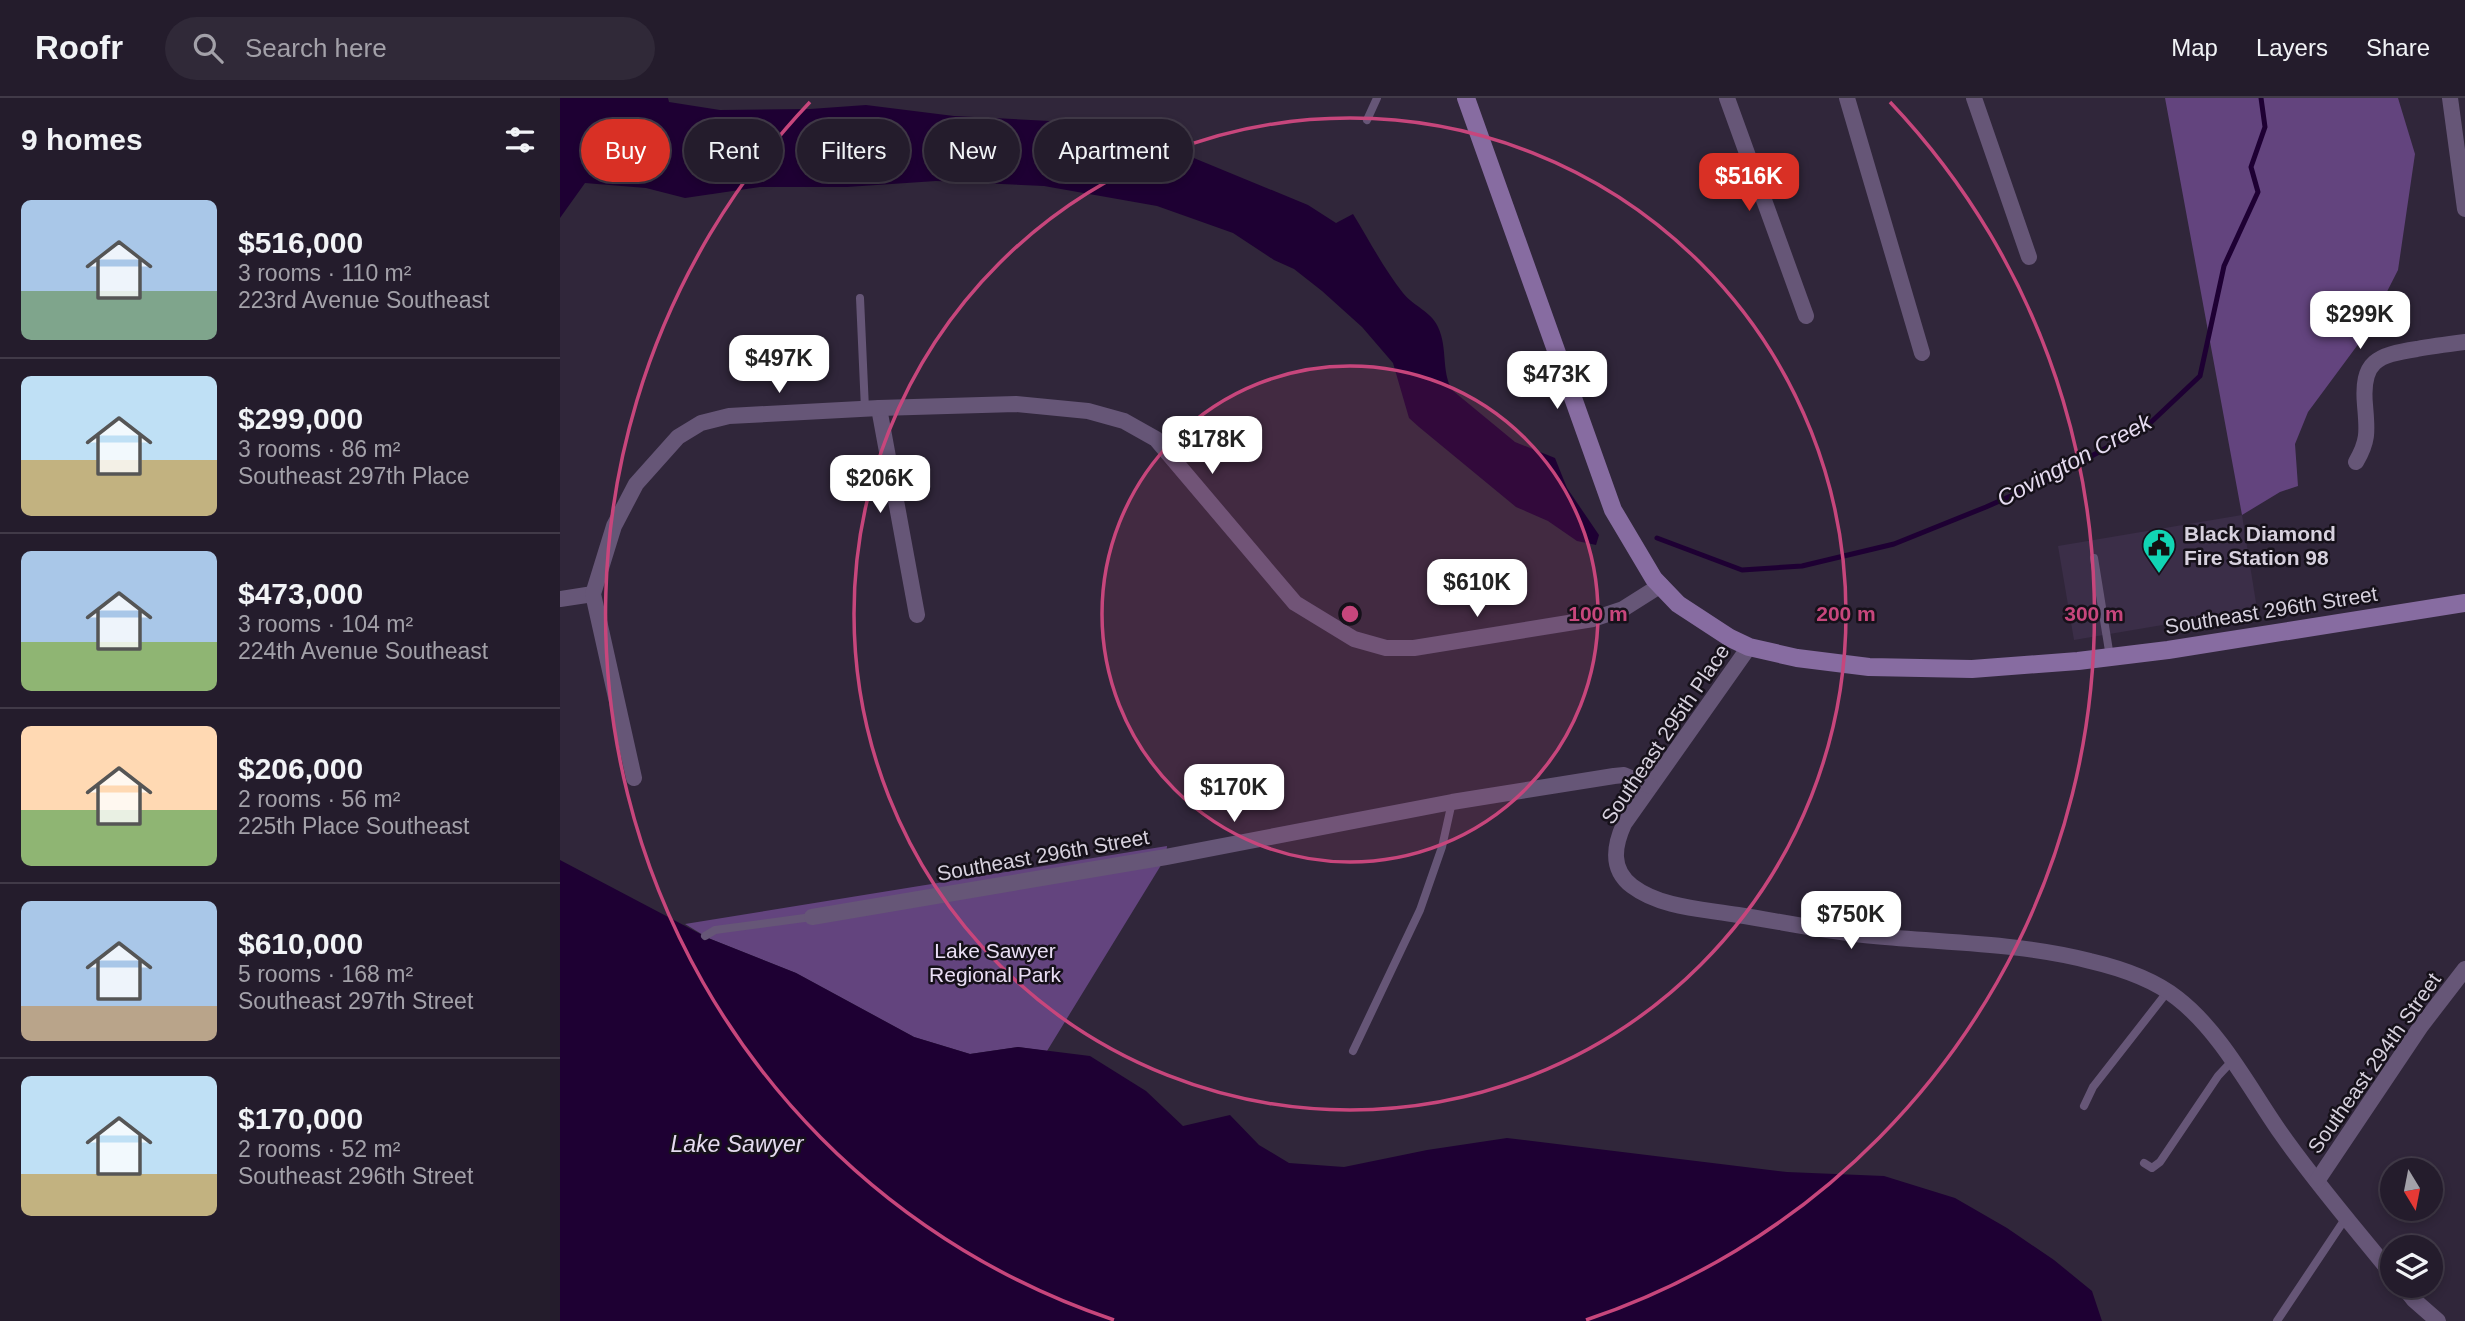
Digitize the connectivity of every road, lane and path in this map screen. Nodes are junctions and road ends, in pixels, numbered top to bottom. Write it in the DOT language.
graph roads {
  1 [pos="1377,98"];
  2 [pos="1466,98"];
  3 [pos="1727,98"];
  4 [pos="1847,98"];
  5 [pos="1974,98"];
  6 [pos="2449,98"];
  7 [pos="1367,120"];
  8 [pos="2465,209"];
  9 [pos="2029,257"];
  10 [pos="860,298"];
  11 [pos="1806,316"];
  12 [pos="2465,342"];
  13 [pos="1922,353"];
  14 [pos="872,408"];
  15 [pos="2356,462"];
  16 [pos="2094,558"];
  17 [pos="1661,586"];
  18 [pos="593,594"];
  19 [pos="560,599"];
  20 [pos="2465,603"];
  21 [pos="917,615"];
  22 [pos="1749,648"];
  23 [pos="2110,657"];
  24 [pos="634,778"];
  25 [pos="1650,786"];
  26 [pos="1452,802"];
  27 [pos="812,917"];
  28 [pos="705,936"];
  29 [pos="2465,969"];
  30 [pos="2168,991"];
  31 [pos="1353,1051"];
  32 [pos="2232,1061"];
  33 [pos="2084,1106"];
  34 [pos="2144,1163"];
  35 [pos="2317,1181"];
  36 [pos="2346,1219"];
  37 [pos="2380,1259"];
  38 [pos="2415,1298"];
  39 [pos="2277,1321"];
  40 [pos="2438,1321"];
  1 -- 7 [label="lane"];
  2 -- 17 [label="street, Southeast 296th Street"];
  3 -- 11 [label="street"];
  4 -- 13 [label="street"];
  5 -- 9 [label="street"];
  6 -- 8 [label="street"];
  10 -- 14 [label="lane"];
  12 -- 15 [label="street"];
  14 -- 17 [label="street"];
  14 -- 18 [label="street"];
  14 -- 21 [label="street"];
  16 -- 23 [label="lane"];
  17 -- 22 [label="street, Southeast 296th Street"];
  18 -- 19 [label="street"];
  18 -- 24 [label="street"];
  20 -- 23 [label="street, Southeast 296th Street"];
  22 -- 23 [label="street, Southeast 296th Street"];
  22 -- 25 [label="street, Southeast 295th Place"];
  25 -- 26 [label="street, Southeast 296th Street"];
  25 -- 30 [label="street, Southeast 295th Place"];
  26 -- 27 [label="street, Southeast 296th Street"];
  26 -- 31 [label="lane"];
  27 -- 28 [label="lane"];
  29 -- 35 [label="street, Southeast 294th Street"];
  30 -- 32 [label="street, Southeast 295th Place"];
  30 -- 33 [label="lane"];
  32 -- 34 [label="lane"];
  32 -- 35 [label="street, Southeast 295th Place"];
  35 -- 36 [label="street, Southeast 295th Place"];
  36 -- 37 [label="street, Southeast 295th Place"];
  36 -- 39 [label="lane"];
  38 -- 40 [label="street"];
}
